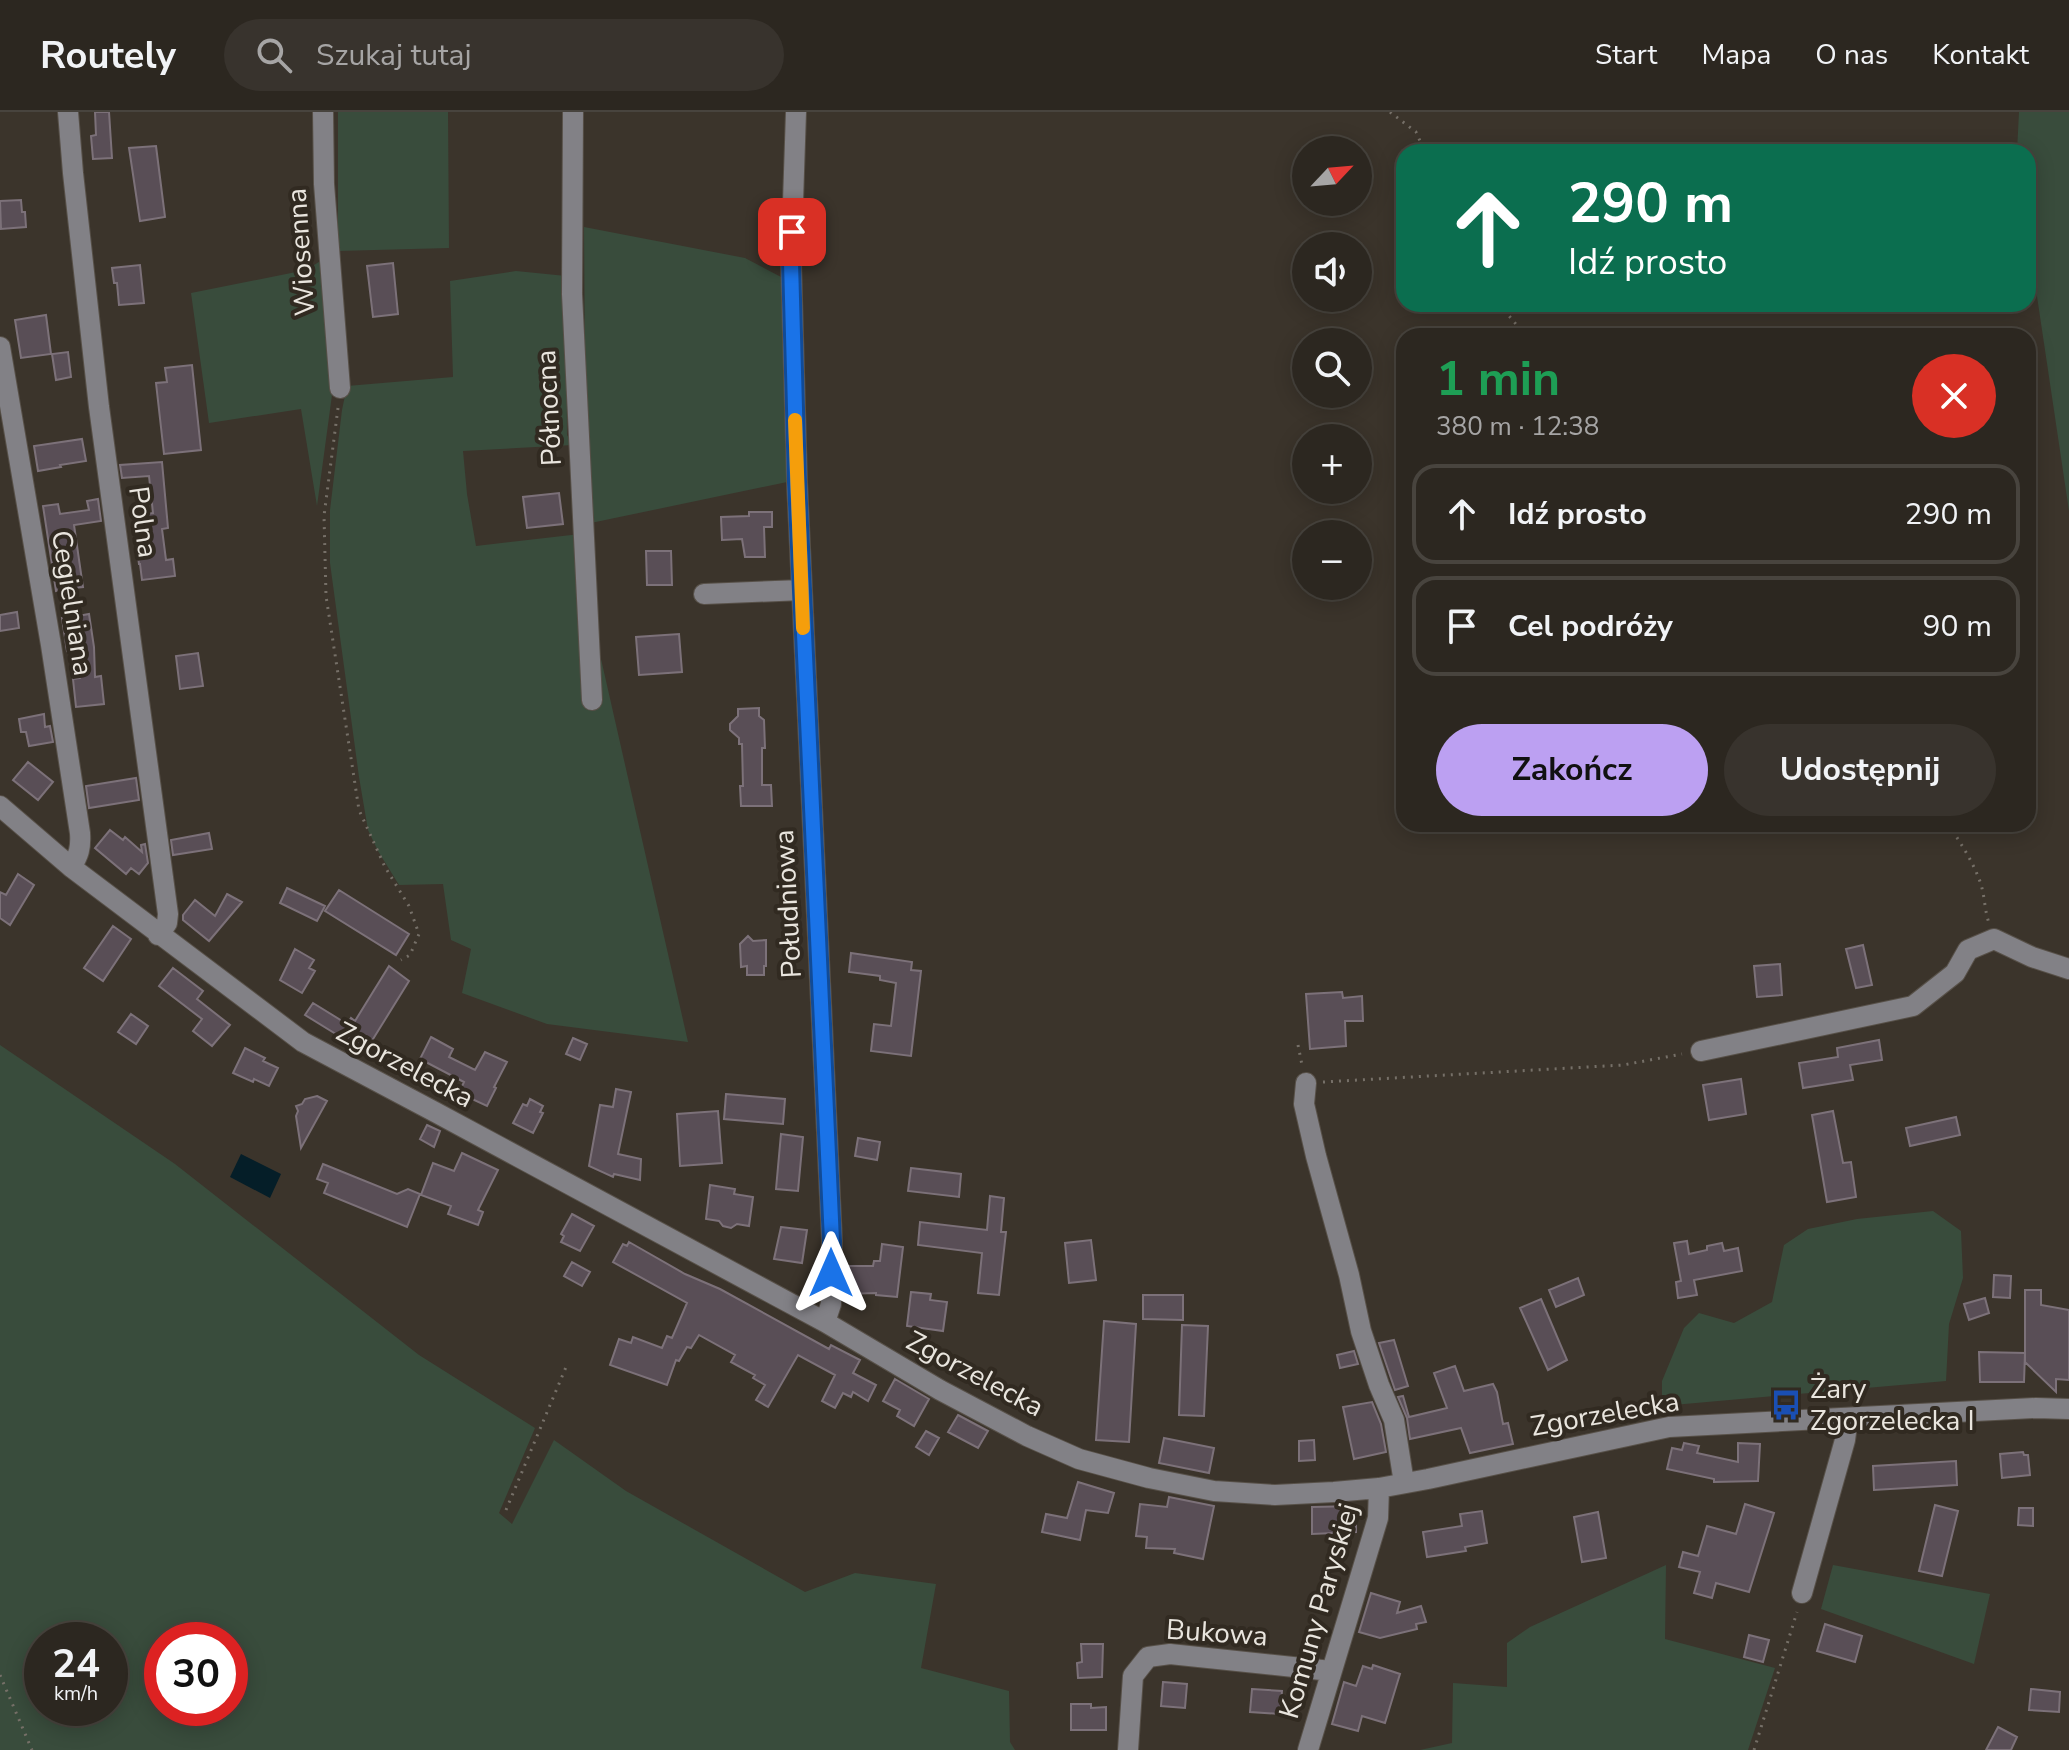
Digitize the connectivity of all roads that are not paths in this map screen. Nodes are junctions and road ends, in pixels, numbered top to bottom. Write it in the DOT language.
graph roads {
  1 [pos="68,112"];
  2 [pos="323,112"];
  3 [pos="573,112"];
  4 [pos="796,112"];
  5 [pos="0,347"];
  6 [pos="340,388"];
  7 [pos="802,590"];
  8 [pos="704,594"];
  9 [pos="592,700"];
  10 [pos="0,806"];
  11 [pos="71,867"];
  12 [pos="158,935"];
  13 [pos="2069,969"];
  14 [pos="1701,1051"];
  15 [pos="1306,1083"];
  16 [pos="825,1322"];
  17 [pos="2069,1409"];
  18 [pos="1848,1418"];
  19 [pos="1404,1483"];
  20 [pos="1379,1488"];
  21 [pos="1802,1593"];
  22 [pos="1331,1671"];
  23 [pos="1128,1750"];
  24 [pos="1308,1750"];
  1 -- 12 [label="street, Polna"];
  2 -- 6 [label="street, Wiosenna"];
  3 -- 9 [label="street, Północna"];
  4 -- 7 [label="street, Południowa"];
  5 -- 11 [label="street, Cegielniana"];
  7 -- 8 [label="street"];
  7 -- 16 [label="street, Południowa"];
  10 -- 11 [label="street, Zgorzelecka"];
  11 -- 12 [label="street, Zgorzelecka"];
  12 -- 16 [label="street, Zgorzelecka"];
  13 -- 14 [label="street"];
  15 -- 19 [label="street"];
  16 -- 20 [label="street, Zgorzelecka"];
  17 -- 18 [label="street, Zgorzelecka"];
  18 -- 19 [label="street, Zgorzelecka"];
  18 -- 21 [label="street"];
  19 -- 20 [label="street, Zgorzelecka"];
  20 -- 22 [label="street, Komuny Paryskiej"];
  22 -- 23 [label="street, Bukowa"];
  22 -- 24 [label="street, Komuny Paryskiej"];
}
